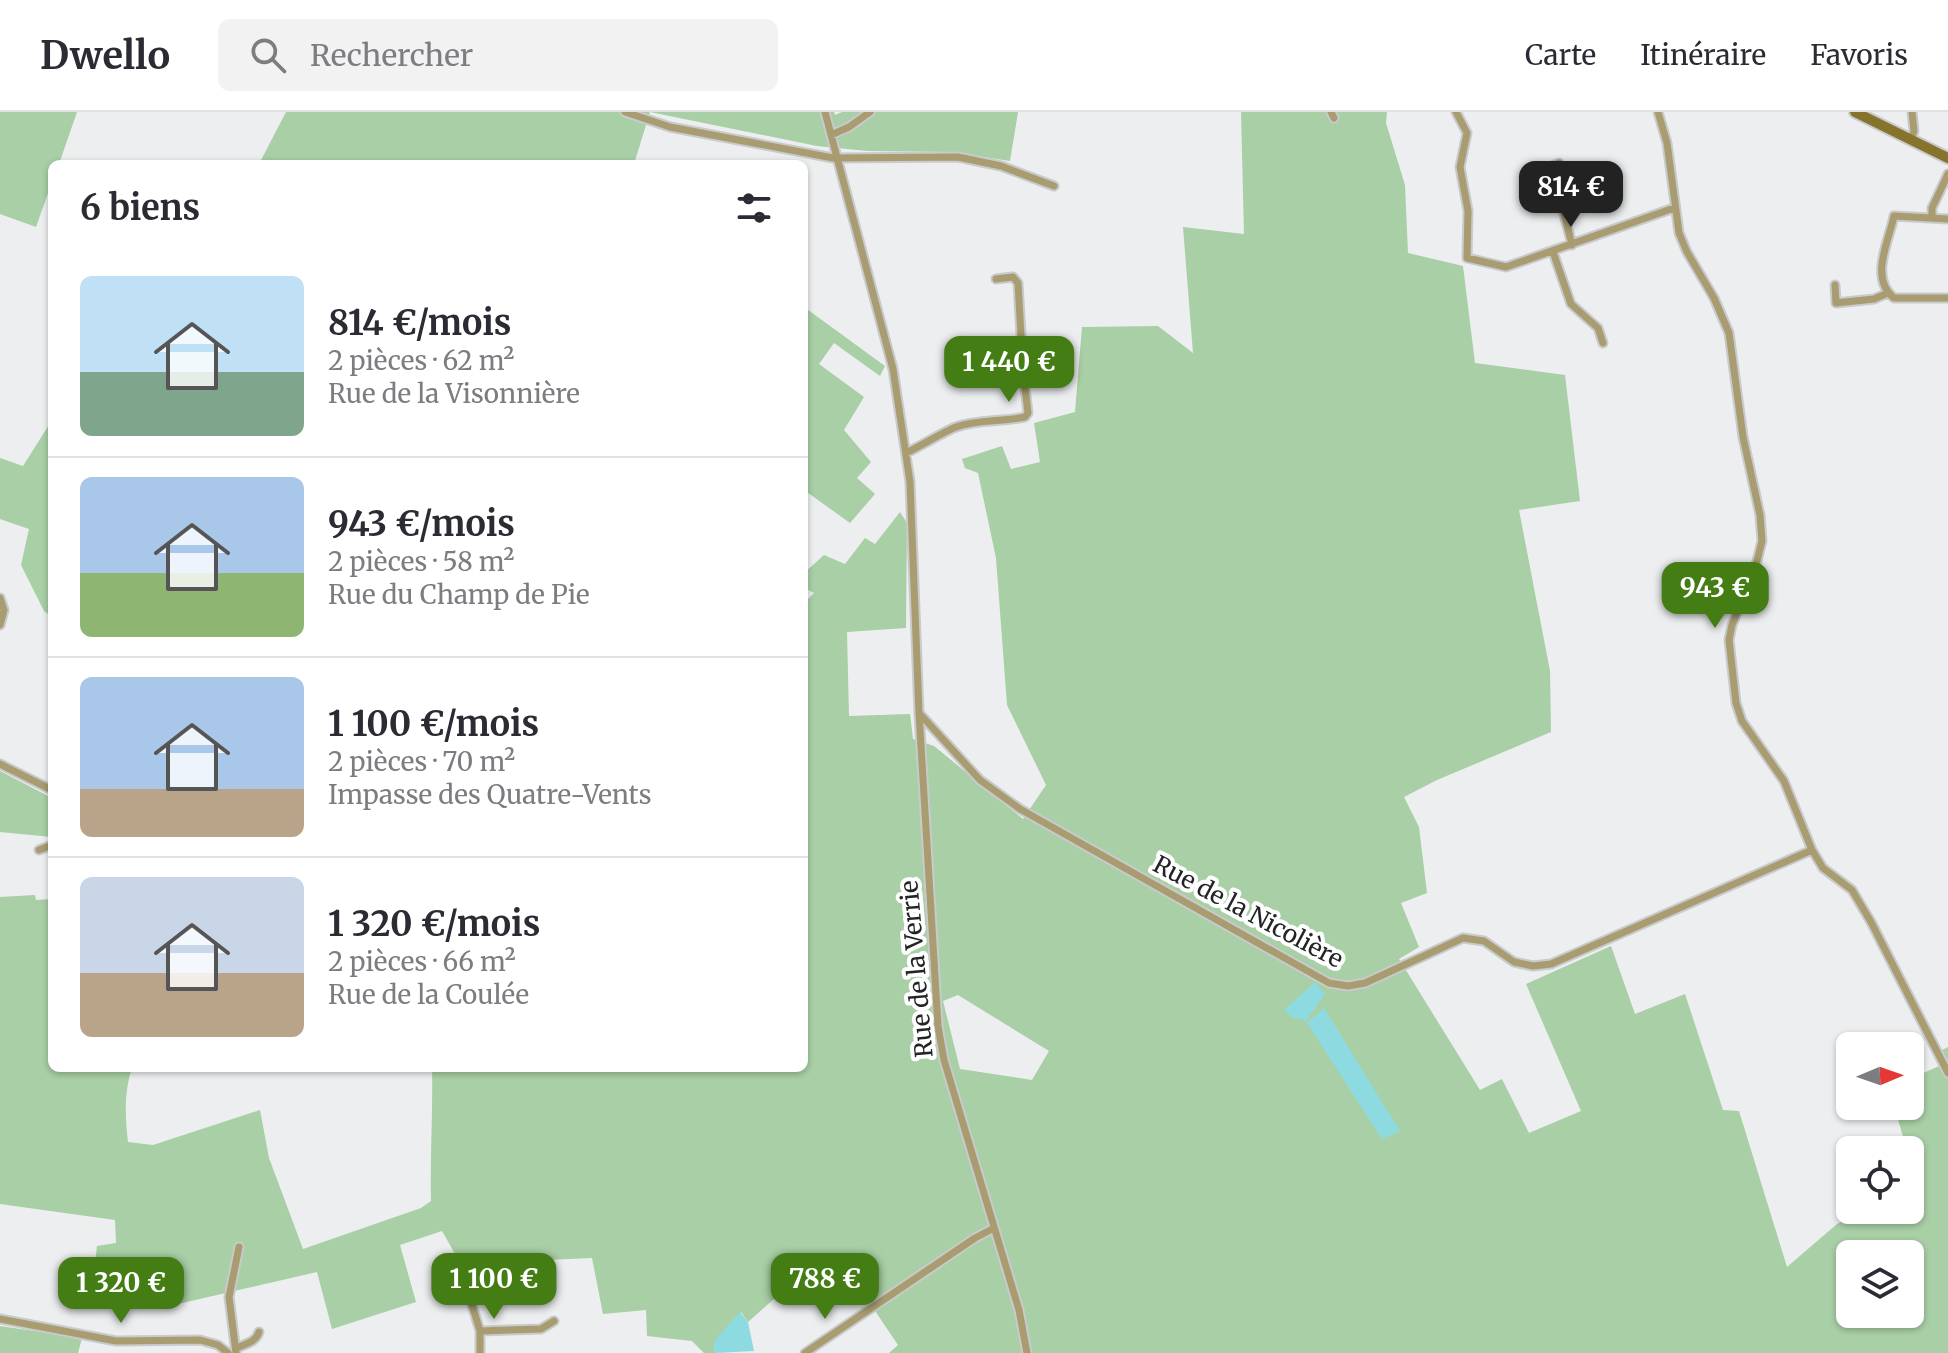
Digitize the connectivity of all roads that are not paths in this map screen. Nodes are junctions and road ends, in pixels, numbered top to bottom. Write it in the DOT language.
graph roads {
  1 [pos="625,112"];
  2 [pos="825,112"];
  3 [pos="870,112"];
  4 [pos="1456,112"];
  5 [pos="1658,112"];
  6 [pos="1855,112"];
  7 [pos="1912,112"];
  8 [pos="831,135"];
  9 [pos="1911,140"];
  10 [pos="836,158"];
  11 [pos="1948,158"];
  12 [pos="1559,163"];
  13 [pos="1948,174"];
  14 [pos="1054,186"];
  15 [pos="1674,208"];
  16 [pos="1932,218"];
  17 [pos="1948,219"];
  18 [pos="1572,245"];
  19 [pos="1553,252"];
  20 [pos="996,279"];
  21 [pos="1835,285"];
  22 [pos="1888,293"];
  23 [pos="1948,298"];
  24 [pos="1603,343"];
  25 [pos="906,453"];
  26 [pos="0,598"];
  27 [pos="0,625"];
  28 [pos="919,713"];
  29 [pos="0,764"];
  30 [pos="48,788"];
  31 [pos="48,847"];
  32 [pos="39,850"];
  33 [pos="1812,850"];
  34 [pos="1948,1073"];
  35 [pos="994,1228"];
  36 [pos="239,1247"];
  37 [pos="469,1295"];
  38 [pos="0,1319"];
  39 [pos="554,1321"];
  40 [pos="480,1331"];
  41 [pos="259,1332"];
  42 [pos="236,1351"];
  43 [pos="228,1353"];
  44 [pos="480,1353"];
  45 [pos="805,1353"];
  46 [pos="1027,1353"];
  1 -- 10 [label="street"];
  2 -- 8 [label="street, Rue de la Verrie"];
  3 -- 8 [label="street"];
  4 -- 19 [label="street"];
  5 -- 15 [label="street"];
  6 -- 9 [label="street"];
  7 -- 9 [label="street"];
  8 -- 10 [label="street, Rue de la Verrie"];
  9 -- 11 [label="street"];
  10 -- 14 [label="street"];
  10 -- 25 [label="street, Rue de la Verrie"];
  12 -- 18 [label="street"];
  13 -- 16 [label="street"];
  15 -- 18 [label="street"];
  15 -- 33 [label="street"];
  16 -- 17 [label="street"];
  16 -- 22 [label="street"];
  18 -- 19 [label="street"];
  19 -- 24 [label="street"];
  20 -- 25 [label="street"];
  21 -- 22 [label="street"];
  22 -- 23 [label="street"];
  25 -- 28 [label="street, Rue de la Verrie"];
  26 -- 27 [label="street"];
  28 -- 33 [label="street, Rue de la Nicolière"];
  28 -- 35 [label="street, Rue de la Verrie"];
  29 -- 30 [label="street"];
  31 -- 32 [label="street"];
  33 -- 34 [label="street"];
  35 -- 45 [label="street"];
  35 -- 46 [label="street, Rue de la Verrie"];
  36 -- 42 [label="street"];
  37 -- 40 [label="street"];
  38 -- 43 [label="street"];
  39 -- 40 [label="street"];
  40 -- 44 [label="street"];
  41 -- 42 [label="street"];
}
